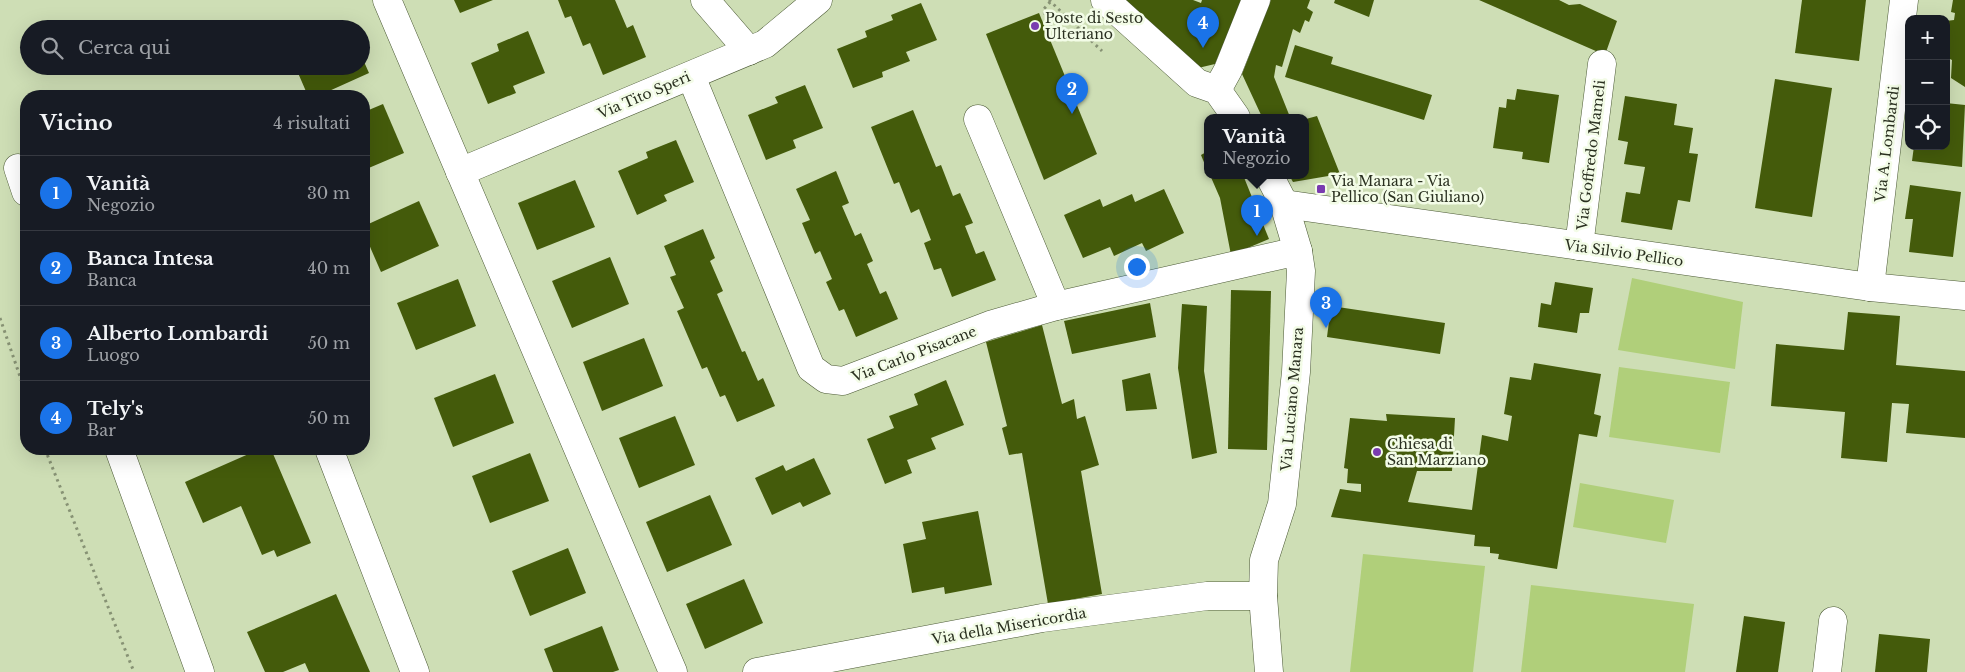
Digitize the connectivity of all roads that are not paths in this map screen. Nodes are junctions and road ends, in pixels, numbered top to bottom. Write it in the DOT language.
graph roads {
  1 [pos="387,0"];
  2 [pos="705,0"];
  3 [pos="818,0"];
  4 [pos="1105,0"];
  5 [pos="1256,0"];
  6 [pos="1904,0"];
  7 [pos="749,51"];
  8 [pos="1602,64"];
  9 [pos="690,76"];
  10 [pos="1217,90"];
  11 [pos="1234,114"];
  12 [pos="978,119"];
  13 [pos="460,172"];
  14 [pos="1271,179"];
  15 [pos="1284,204"];
  16 [pos="1579,246"];
  17 [pos="1298,251"];
  18 [pos="1870,287"];
  19 [pos="1965,296"];
  20 [pos="1056,306"];
  21 [pos="121,455"];
  22 [pos="331,455"];
  23 [pos="1263,596"];
  24 [pos="1834,621"];
  25 [pos="200,672"];
  26 [pos="415,672"];
  27 [pos="673,672"];
  28 [pos="757,672"];
  29 [pos="1270,672"];
  30 [pos="1828,672"];
  1 -- 13 [label="street"];
  2 -- 7 [label="street"];
  3 -- 7 [label="street, Via Tito Speri"];
  4 -- 10 [label="street"];
  5 -- 10 [label="street"];
  6 -- 18 [label="street, Via A. Lombardi"];
  7 -- 9 [label="street, Via Tito Speri"];
  8 -- 16 [label="street, Via Goffredo Mameli"];
  9 -- 13 [label="street, Via Tito Speri"];
  9 -- 20 [label="street, Via Carlo Pisacane"];
  10 -- 11 [label="street"];
  12 -- 20 [label="street"];
  13 -- 27 [label="street"];
  14 -- 15 [label="street, Via Luciano Manara"];
  15 -- 16 [label="street, Via Silvio Pellico"];
  15 -- 17 [label="street, Via Luciano Manara"];
  16 -- 18 [label="street, Via Silvio Pellico"];
  17 -- 20 [label="street, Via Carlo Pisacane"];
  17 -- 23 [label="street, Via Luciano Manara"];
  18 -- 19 [label="street, Via Silvio Pellico"];
  21 -- 25 [label="street"];
  22 -- 26 [label="street"];
  23 -- 28 [label="street, Via della Misericordia"];
  23 -- 29 [label="street, Via Luciano Manara"];
  24 -- 30 [label="street"];
}
